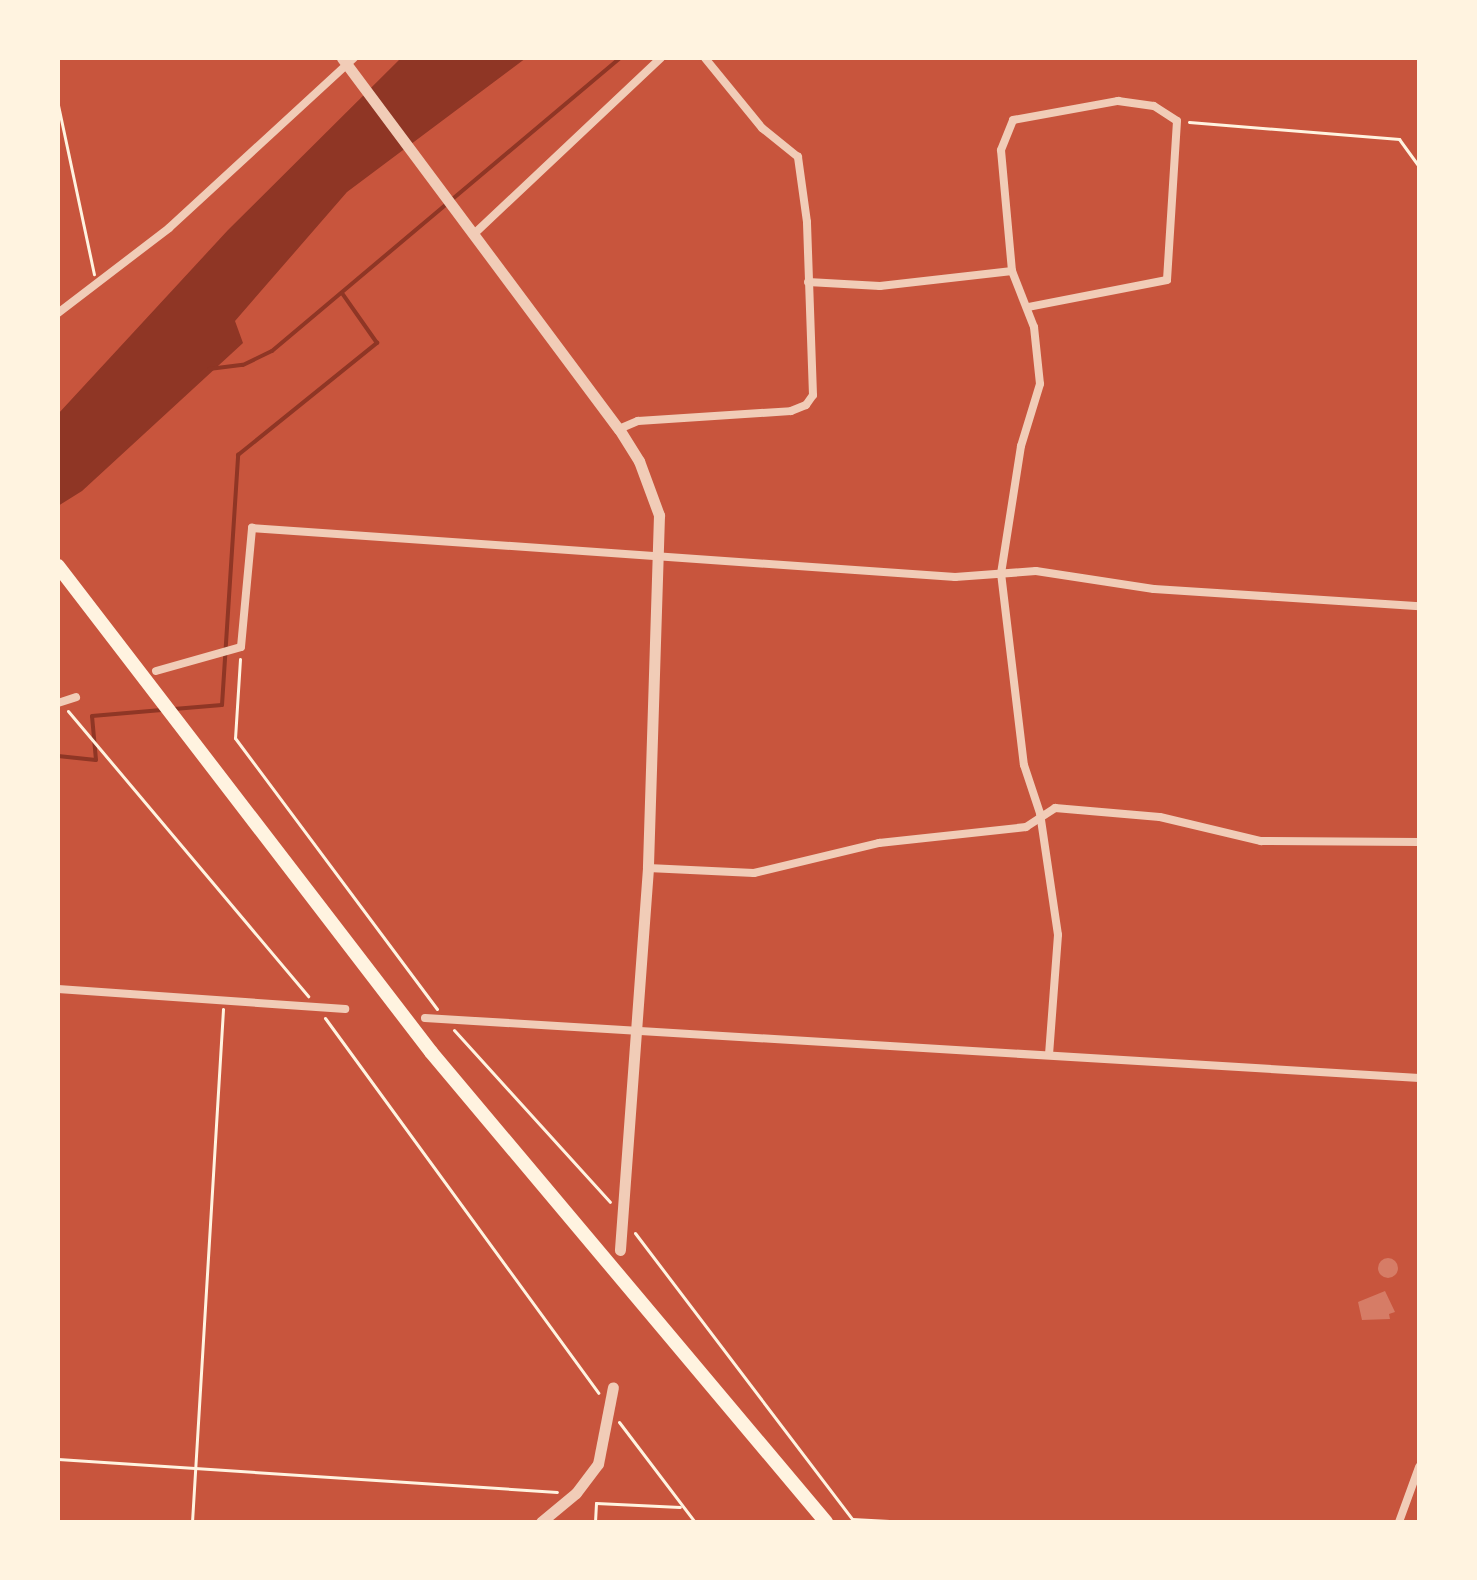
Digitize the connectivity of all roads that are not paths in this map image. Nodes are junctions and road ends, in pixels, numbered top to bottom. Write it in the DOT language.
graph roads {
  1 [pos="661,58"];
  2 [pos="705,58"];
  3 [pos="348,63"];
  4 [pos="470,229"];
  5 [pos="1012,271"];
  6 [pos="808,282"];
  7 [pos="1028,307"];
  8 [pos="58,313"];
  9 [pos="619,429"];
  10 [pos="661,559"];
  11 [pos="58,566"];
  12 [pos="1001,573"];
  13 [pos="1419,606"];
  14 [pos="156,671"];
  15 [pos="76,697"];
  16 [pos="59,702"];
  17 [pos="1040,813"];
  18 [pos="1419,842"];
  19 [pos="648,868"];
  20 [pos="58,989"];
  21 [pos="345,1009"];
  22 [pos="425,1018"];
  23 [pos="637,1029"];
  24 [pos="1049,1054"];
  25 [pos="1419,1078"];
  26 [pos="620,1250"];
  27 [pos="613,1387"];
  28 [pos="1419,1467"];
  29 [pos="541,1522"];
  30 [pos="826,1522"];
  31 [pos="1399,1522"];
  1 -- 4 [label="street"];
  2 -- 6 [label="street"];
  3 -- 4 [label="street"];
  3 -- 8 [label="street"];
  4 -- 9 [label="street"];
  5 -- 6 [label="street"];
  5 -- 7 [label="street"];
  5 -- 7 [label="street"];
  6 -- 9 [label="street"];
  7 -- 12 [label="street"];
  9 -- 10 [label="street"];
  10 -- 12 [label="street"];
  10 -- 14 [label="street"];
  10 -- 19 [label="street"];
  11 -- 30 [label="highway"];
  12 -- 13 [label="street"];
  12 -- 17 [label="street"];
  15 -- 16 [label="street"];
  17 -- 18 [label="street"];
  17 -- 19 [label="street"];
  17 -- 24 [label="street"];
  19 -- 23 [label="street"];
  20 -- 21 [label="street"];
  22 -- 23 [label="street"];
  23 -- 24 [label="street"];
  23 -- 26 [label="street"];
  24 -- 25 [label="street"];
  27 -- 29 [label="street"];
  28 -- 31 [label="street"];
}
